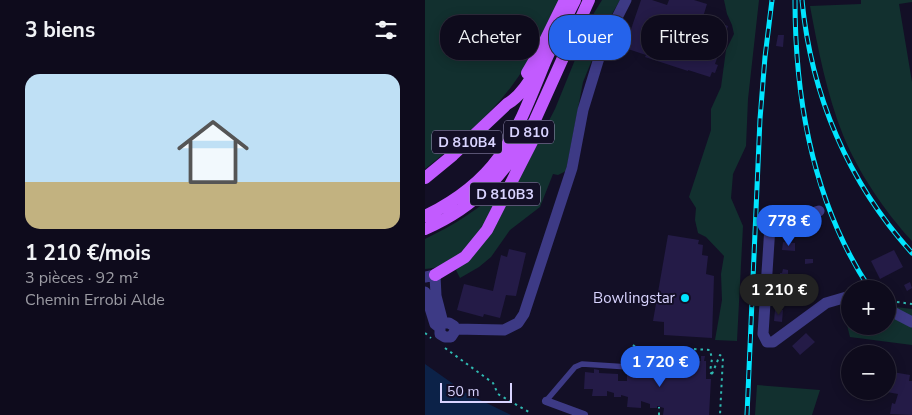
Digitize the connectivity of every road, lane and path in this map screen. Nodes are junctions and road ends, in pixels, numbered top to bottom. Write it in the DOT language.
graph roads {
  1 [pos="565,0"];
  2 [pos="575,0"];
  3 [pos="589,0"];
  4 [pos="625,0"];
  5 [pos="546,61"];
  6 [pos="547,93"];
  7 [pos="507,104"];
  8 [pos="425,178"];
  9 [pos="819,212"];
  10 [pos="425,216"];
  11 [pos="425,229"];
  12 [pos="430,276"];
  13 [pos="425,292"];
  14 [pos="841,299"];
  15 [pos="912,304"];
  16 [pos="896,305"];
  17 [pos="896,308"];
  18 [pos="912,322"];
  19 [pos="442,326"];
  20 [pos="443,347"];
  21 [pos="702,350"];
  22 [pos="688,353"];
  23 [pos="546,402"];
  24 [pos="659,406"];
  25 [pos="529,412"];
  26 [pos="584,415"];
  27 [pos="659,415"];
  28 [pos="720,415"];
  1 -- 7 [label="main road"];
  2 -- 5 [label="main road, D 810"];
  3 -- 6 [label="main road, D 810"];
  4 -- 19 [label="street"];
  5 -- 7 [label="main road, D 810B4"];
  5 -- 10 [label="main road, D 810"];
  6 -- 11 [label="main road, D 810"];
  6 -- 12 [label="main road, D 810B3"];
  7 -- 8 [label="main road, D 810B4"];
  9 -- 14 [label="street"];
  12 -- 19 [label="street"];
  13 -- 19 [label="street"];
  15 -- 16 [label="path"];
  17 -- 18 [label="street"];
  20 -- 25 [label="path"];
  21 -- 28 [label="path"];
  22 -- 23 [label="lane"];
  23 -- 26 [label="street"];
  24 -- 27 [label="path"];
}
